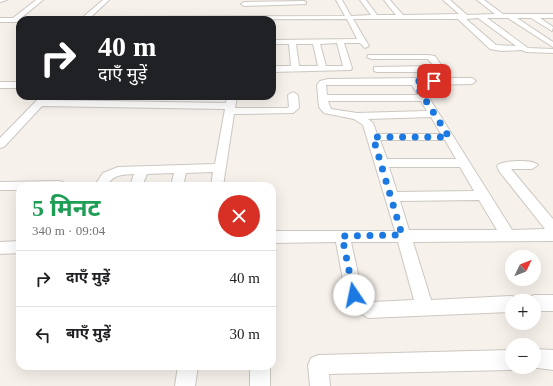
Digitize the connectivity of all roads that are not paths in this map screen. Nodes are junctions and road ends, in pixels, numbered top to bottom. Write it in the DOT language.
graph roads {
  1 [pos="0,0"];
  2 [pos="4,0"];
  3 [pos="40,0"];
  4 [pos="106,0"];
  5 [pos="339,0"];
  6 [pos="363,0"];
  7 [pos="387,0"];
  8 [pos="446,0"];
  9 [pos="480,0"];
  10 [pos="304,1"];
  11 [pos="244,2"];
  12 [pos="19,16"];
  13 [pos="88,16"];
  14 [pos="242,16"];
  15 [pos="401,16"];
  16 [pos="462,16"];
  17 [pos="479,16"];
  18 [pos="505,16"];
  19 [pos="532,16"];
  20 [pos="553,16"];
  21 [pos="309,17"];
  22 [pos="347,17"];
  23 [pos="375,17"];
  24 [pos="276,18"];
  25 [pos="0,20"];
  26 [pos="14,20"];
  27 [pos="531,30"];
  28 [pos="552,30"];
  29 [pos="340,41"];
  30 [pos="362,41"];
  31 [pos="276,42"];
  32 [pos="292,42"];
  33 [pos="316,42"];
  34 [pos="553,45"];
  35 [pos="523,48"];
  36 [pos="553,51"];
  37 [pos="371,57"];
  38 [pos="294,68"];
  39 [pos="323,68"];
  40 [pos="276,69"];
  41 [pos="472,81"];
  42 [pos="416,82"];
  43 [pos="0,85"];
  44 [pos="16,85"];
  45 [pos="293,95"];
  46 [pos="323,98"];
  47 [pos="424,98"];
  48 [pos="42,100"];
  49 [pos="81,100"];
  50 [pos="231,104"];
  51 [pos="434,114"];
  52 [pos="357,116"];
  53 [pos="373,137"];
  54 [pos="449,137"];
  55 [pos="0,145"];
  56 [pos="382,163"];
  57 [pos="464,163"];
  58 [pos="532,165"];
  59 [pos="220,168"];
  60 [pos="182,169"];
  61 [pos="142,171"];
  62 [pos="103,182"];
  63 [pos="138,182"];
  64 [pos="178,182"];
  65 [pos="218,182"];
  66 [pos="0,186"];
  67 [pos="16,186"];
  68 [pos="482,195"];
  69 [pos="391,196"];
  70 [pos="553,229"];
  71 [pos="507,234"];
  72 [pos="402,235"];
  73 [pos="553,235"];
  74 [pos="342,236"];
  75 [pos="276,238"];
  76 [pos="16,247"];
  77 [pos="0,248"];
  78 [pos="541,303"];
  79 [pos="553,303"];
  80 [pos="505,304"];
  81 [pos="425,308"];
  82 [pos="541,359"];
  83 [pos="505,360"];
  84 [pos="553,360"];
  85 [pos="187,370"];
  86 [pos="260,370"];
  87 [pos="185,386"];
  88 [pos="260,386"];
  89 [pos="320,386"];
  1 -- 2 [label="street"];
  3 -- 12 [label="street"];
  4 -- 13 [label="street"];
  5 -- 22 [label="street"];
  6 -- 23 [label="street"];
  7 -- 15 [label="street"];
  8 -- 16 [label="street"];
  9 -- 18 [label="street"];
  10 -- 11 [label="street"];
  10 -- 21 [label="street"];
  11 -- 14 [label="street"];
  15 -- 16 [label="street"];
  15 -- 23 [label="street"];
  16 -- 17 [label="street"];
  16 -- 35 [label="street"];
  17 -- 18 [label="street"];
  17 -- 35 [label="street"];
  18 -- 19 [label="street"];
  18 -- 27 [label="street"];
  19 -- 20 [label="street"];
  19 -- 28 [label="street"];
  21 -- 22 [label="street"];
  21 -- 24 [label="street"];
  22 -- 23 [label="street"];
  22 -- 30 [label="street"];
  25 -- 26 [label="street"];
  27 -- 28 [label="street"];
  27 -- 34 [label="street"];
  29 -- 30 [label="street"];
  29 -- 33 [label="street"];
  29 -- 39 [label="street"];
  30 -- 37 [label="street"];
  31 -- 32 [label="street"];
  32 -- 33 [label="street"];
  32 -- 38 [label="street"];
  33 -- 39 [label="street"];
  35 -- 36 [label="street"];
  37 -- 37 [label="street"];
  38 -- 39 [label="street"];
  38 -- 40 [label="street"];
  41 -- 42 [label="street"];
  42 -- 46 [label="street"];
  42 -- 47 [label="street"];
  43 -- 44 [label="street"];
  45 -- 50 [label="street"];
  46 -- 47 [label="street"];
  46 -- 52 [label="street"];
  47 -- 51 [label="street"];
  48 -- 55 [label="street"];
  49 -- 50 [label="street"];
  50 -- 59 [label="street"];
  51 -- 52 [label="street"];
  51 -- 54 [label="street"];
  52 -- 53 [label="street"];
  53 -- 54 [label="street"];
  53 -- 56 [label="street"];
  54 -- 57 [label="street"];
  56 -- 57 [label="street"];
  56 -- 69 [label="street"];
  57 -- 68 [label="street"];
  58 -- 70 [label="street"];
  59 -- 60 [label="street"];
  59 -- 65 [label="street"];
  60 -- 61 [label="street"];
  60 -- 64 [label="street"];
  61 -- 62 [label="street"];
  61 -- 63 [label="street"];
  66 -- 67 [label="street"];
  68 -- 69 [label="street"];
  68 -- 71 [label="street"];
  69 -- 72 [label="street"];
  71 -- 72 [label="street"];
  71 -- 73 [label="street"];
  72 -- 74 [label="street"];
  72 -- 81 [label="street"];
  74 -- 75 [label="street"];
  74 -- 81 [label="street"];
  76 -- 77 [label="street"];
  78 -- 79 [label="street"];
  80 -- 81 [label="street"];
  82 -- 84 [label="street"];
  83 -- 89 [label="street"];
  85 -- 87 [label="street"];
  86 -- 88 [label="street"];
}
